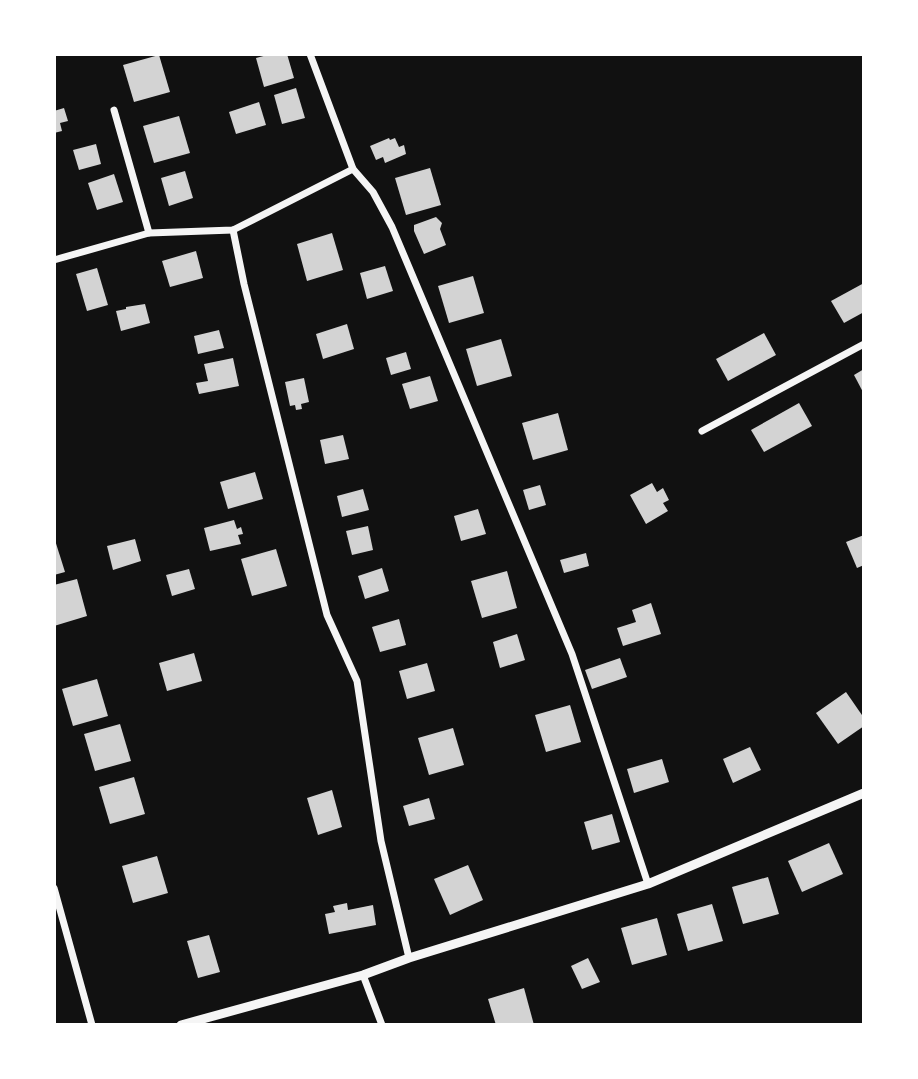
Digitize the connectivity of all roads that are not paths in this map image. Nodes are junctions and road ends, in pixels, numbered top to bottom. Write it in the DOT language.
graph roads {
  1 [pos="310,54"];
  2 [pos="114,110"];
  3 [pos="353,169"];
  4 [pos="233,230"];
  5 [pos="149,233"];
  6 [pos="54,260"];
  7 [pos="864,344"];
  8 [pos="702,431"];
  9 [pos="864,793"];
  10 [pos="648,884"];
  11 [pos="54,888"];
  12 [pos="409,958"];
  13 [pos="363,975"];
  14 [pos="92,1025"];
  15 [pos="181,1025"];
  16 [pos="382,1025"];
  1 -- 3 [label="street"];
  2 -- 5 [label="street"];
  3 -- 4 [label="street"];
  3 -- 10 [label="street"];
  4 -- 5 [label="street"];
  4 -- 12 [label="street"];
  5 -- 6 [label="street"];
  7 -- 8 [label="street"];
  9 -- 10 [label="street"];
  10 -- 12 [label="street"];
  11 -- 14 [label="street"];
  12 -- 13 [label="street"];
  13 -- 15 [label="street"];
  13 -- 16 [label="street"];
}
